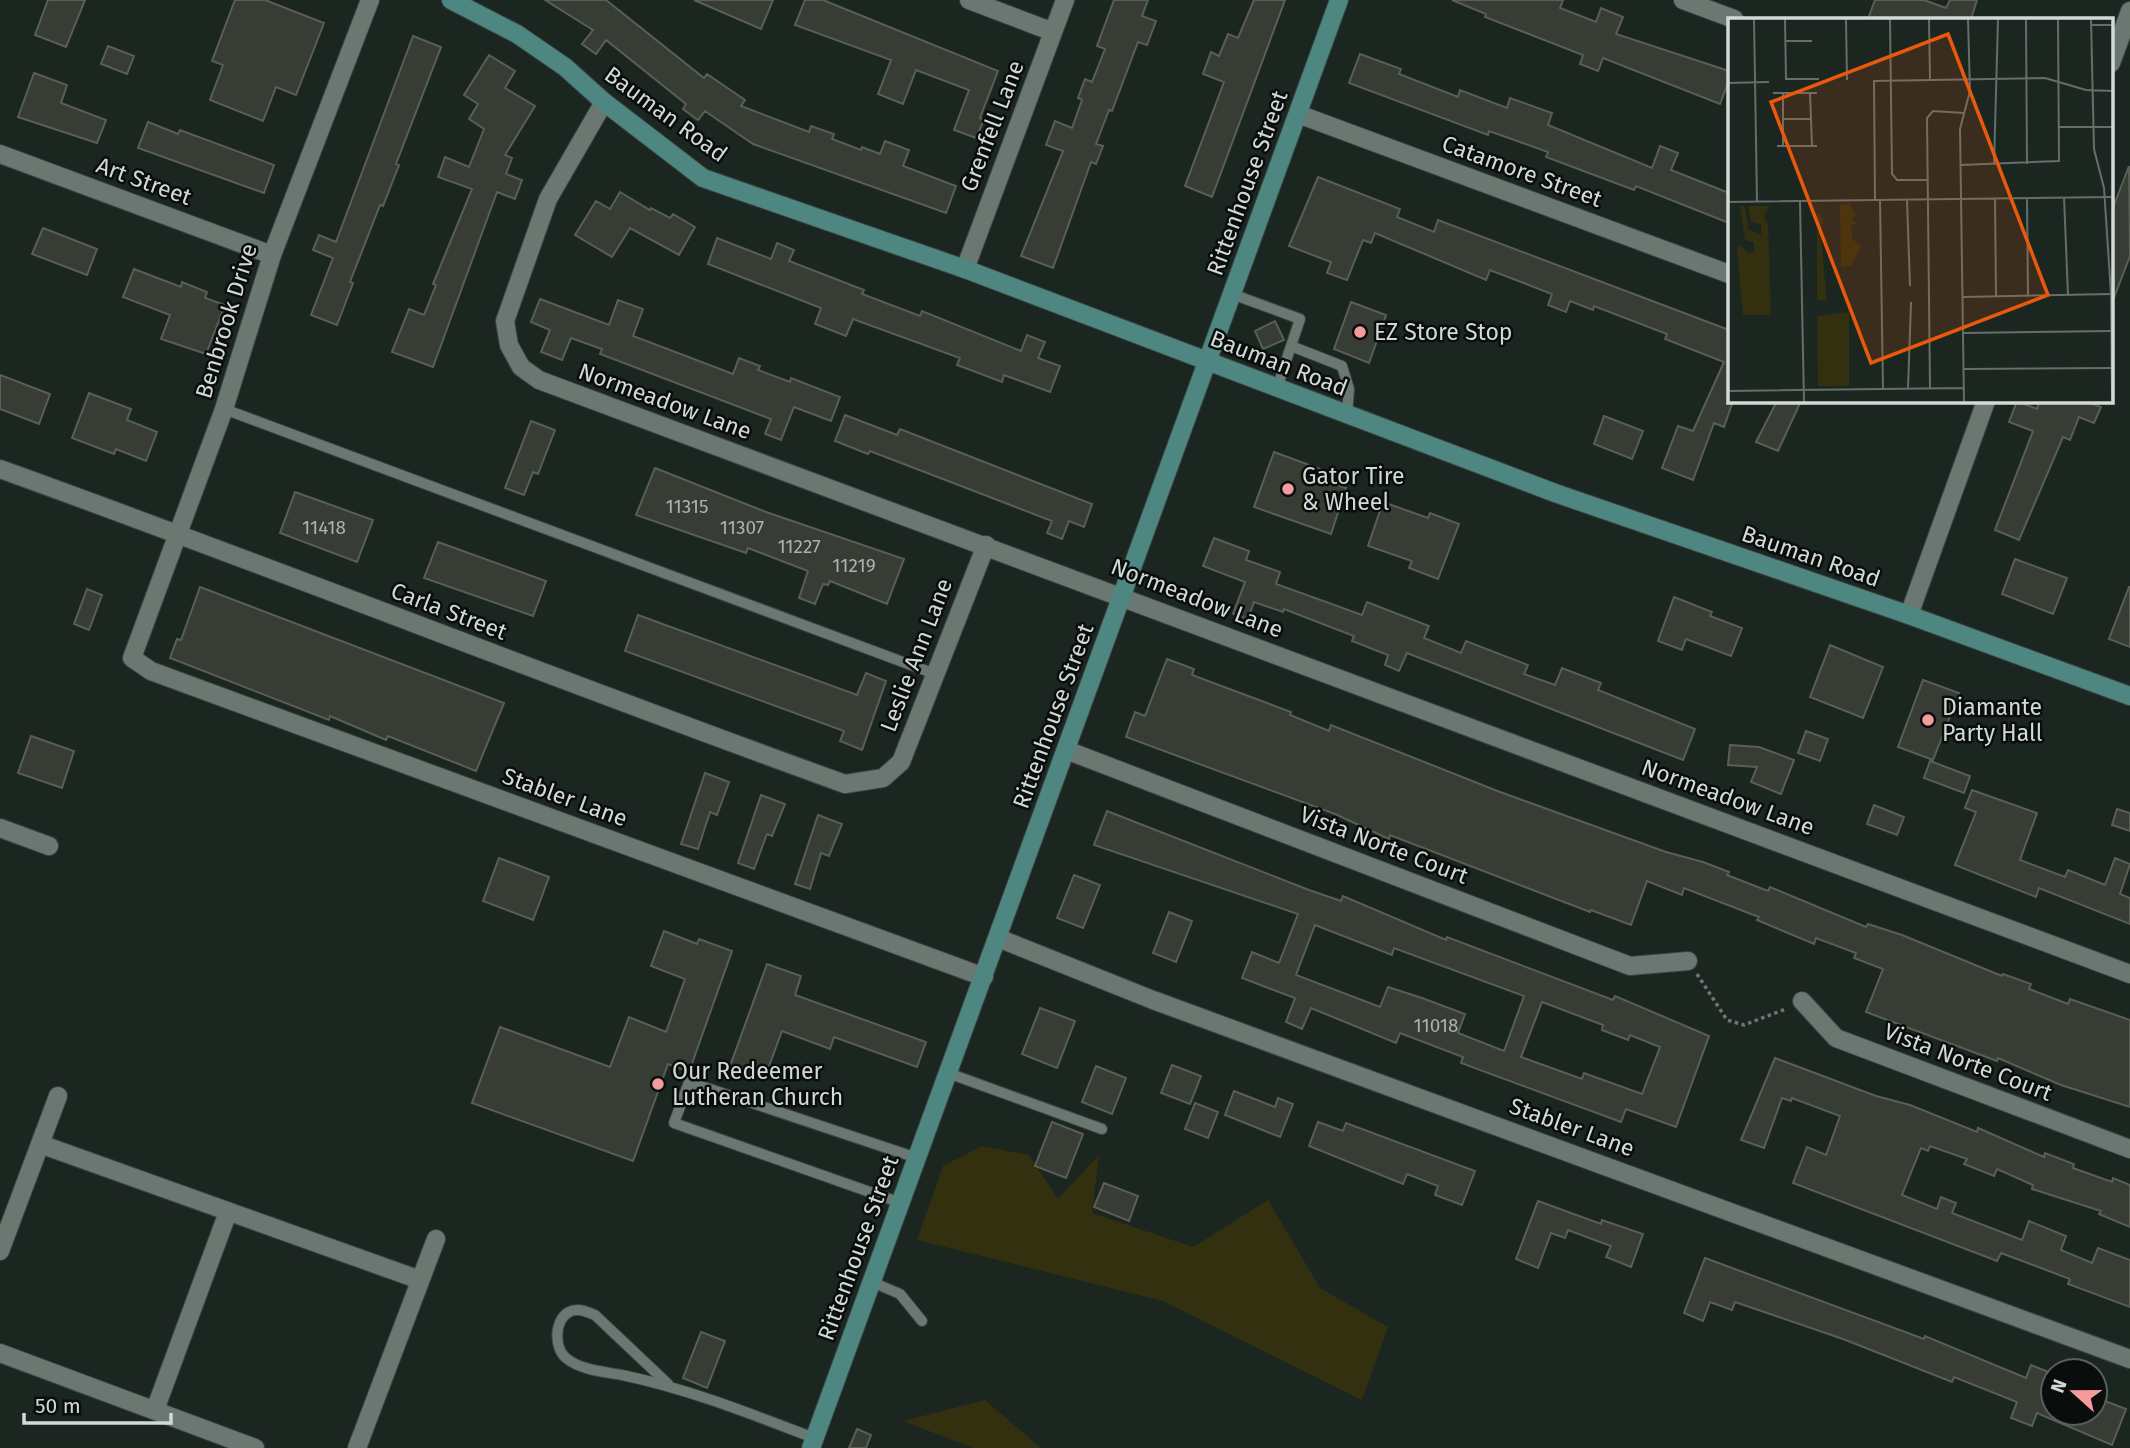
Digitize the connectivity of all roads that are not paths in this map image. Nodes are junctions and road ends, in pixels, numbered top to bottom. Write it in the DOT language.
graph roads {
  1 [pos="370,0"];
  2 [pos="451,0"];
  3 [pos="969,0"];
  4 [pos="1065,0"];
  5 [pos="1339,0"];
  6 [pos="1682,0"];
  7 [pos="2130,11"];
  8 [pos="1731,18"];
  9 [pos="1053,32"];
  10 [pos="2112,60"];
  11 [pos="604,102"];
  12 [pos="1298,114"];
  13 [pos="0,154"];
  14 [pos="272,255"];
  15 [pos="965,269"];
  16 [pos="1728,274"];
  17 [pos="1232,293"];
  18 [pos="1292,346"];
  19 [pos="1208,361"];
  20 [pos="1276,388"];
  21 [pos="1986,402"];
  22 [pos="224,409"];
  23 [pos="1347,415"];
  24 [pos="0,469"];
  25 [pos="180,534"];
  26 [pos="986,545"];
  27 [pos="1123,596"];
  28 [pos="1909,615"];
  29 [pos="132,659"];
  30 [pos="935,674"];
  31 [pos="2130,696"];
  32 [pos="1066,750"];
  33 [pos="883,778"];
  34 [pos="0,828"];
  35 [pos="49,846"];
  36 [pos="998,938"];
  37 [pos="1688,961"];
  38 [pos="2130,974"];
  39 [pos="984,977"];
  40 [pos="1802,1001"];
  41 [pos="948,1073"];
  42 [pos="58,1096"];
  43 [pos="1102,1129"];
  44 [pos="40,1144"];
  45 [pos="2130,1149"];
  46 [pos="917,1158"];
  47 [pos="901,1203"];
  48 [pos="228,1212"];
  49 [pos="436,1239"];
  50 [pos="0,1251"];
  51 [pos="420,1280"];
  52 [pos="872,1282"];
  53 [pos="922,1321"];
  54 [pos="0,1353"];
  55 [pos="2130,1359"];
  56 [pos="667,1384"];
  57 [pos="155,1410"];
  58 [pos="813,1443"];
  59 [pos="255,1448"];
  60 [pos="357,1448"];
  1 -- 14 [label="street, Benbrook Drive"];
  2 -- 11 [label="street, Bauman Road"];
  3 -- 9 [label="street"];
  4 -- 9 [label="street, Grenfell Lane"];
  5 -- 12 [label="street, Rittenhouse Street"];
  6 -- 8 [label="street"];
  7 -- 10 [label="street"];
  9 -- 15 [label="street, Grenfell Lane"];
  11 -- 15 [label="street, Bauman Road"];
  11 -- 26 [label="street, Normeadow Lane"];
  12 -- 16 [label="street, Catamore Street"];
  12 -- 17 [label="street, Rittenhouse Street"];
  13 -- 14 [label="street, Art Street"];
  14 -- 22 [label="street, Benbrook Drive"];
  15 -- 19 [label="street, Bauman Road"];
  17 -- 18 [label="lane"];
  17 -- 19 [label="street, Rittenhouse Street"];
  18 -- 20 [label="lane"];
  18 -- 23 [label="lane"];
  19 -- 20 [label="street, Bauman Road"];
  19 -- 27 [label="street, Rittenhouse Street"];
  20 -- 23 [label="street, Bauman Road"];
  21 -- 28 [label="street"];
  22 -- 25 [label="street, Benbrook Drive"];
  22 -- 30 [label="lane"];
  23 -- 28 [label="street, Bauman Road"];
  24 -- 25 [label="street, Carla Street"];
  25 -- 29 [label="street, Benbrook Drive"];
  25 -- 33 [label="street, Carla Street"];
  26 -- 27 [label="street, Normeadow Lane"];
  26 -- 30 [label="street, Leslie Ann Lane"];
  27 -- 32 [label="street, Rittenhouse Street"];
  27 -- 38 [label="street, Normeadow Lane"];
  28 -- 31 [label="street, Bauman Road"];
  29 -- 39 [label="street, Stabler Lane"];
  30 -- 33 [label="street, Leslie Ann Lane"];
  32 -- 36 [label="street, Rittenhouse Street"];
  32 -- 37 [label="street, Vista Norte Court"];
  34 -- 35 [label="street"];
  36 -- 39 [label="street, Rittenhouse Street"];
  36 -- 55 [label="street, Stabler Lane"];
  39 -- 41 [label="street, Rittenhouse Street"];
  40 -- 45 [label="street, Vista Norte Court"];
  41 -- 43 [label="lane"];
  41 -- 46 [label="street, Rittenhouse Street"];
  42 -- 44 [label="street"];
  44 -- 48 [label="street"];
  44 -- 50 [label="street"];
  46 -- 47 [label="street, Rittenhouse Street"];
  46 -- 47 [label="lane"];
  47 -- 52 [label="street, Rittenhouse Street"];
  48 -- 51 [label="street"];
  48 -- 57 [label="street"];
  49 -- 51 [label="street"];
  51 -- 60 [label="street"];
  52 -- 53 [label="lane"];
  52 -- 58 [label="street, Rittenhouse Street"];
  54 -- 57 [label="street"];
  56 -- 56 [label="lane"];
  56 -- 58 [label="lane"];
  57 -- 59 [label="street"];
}
